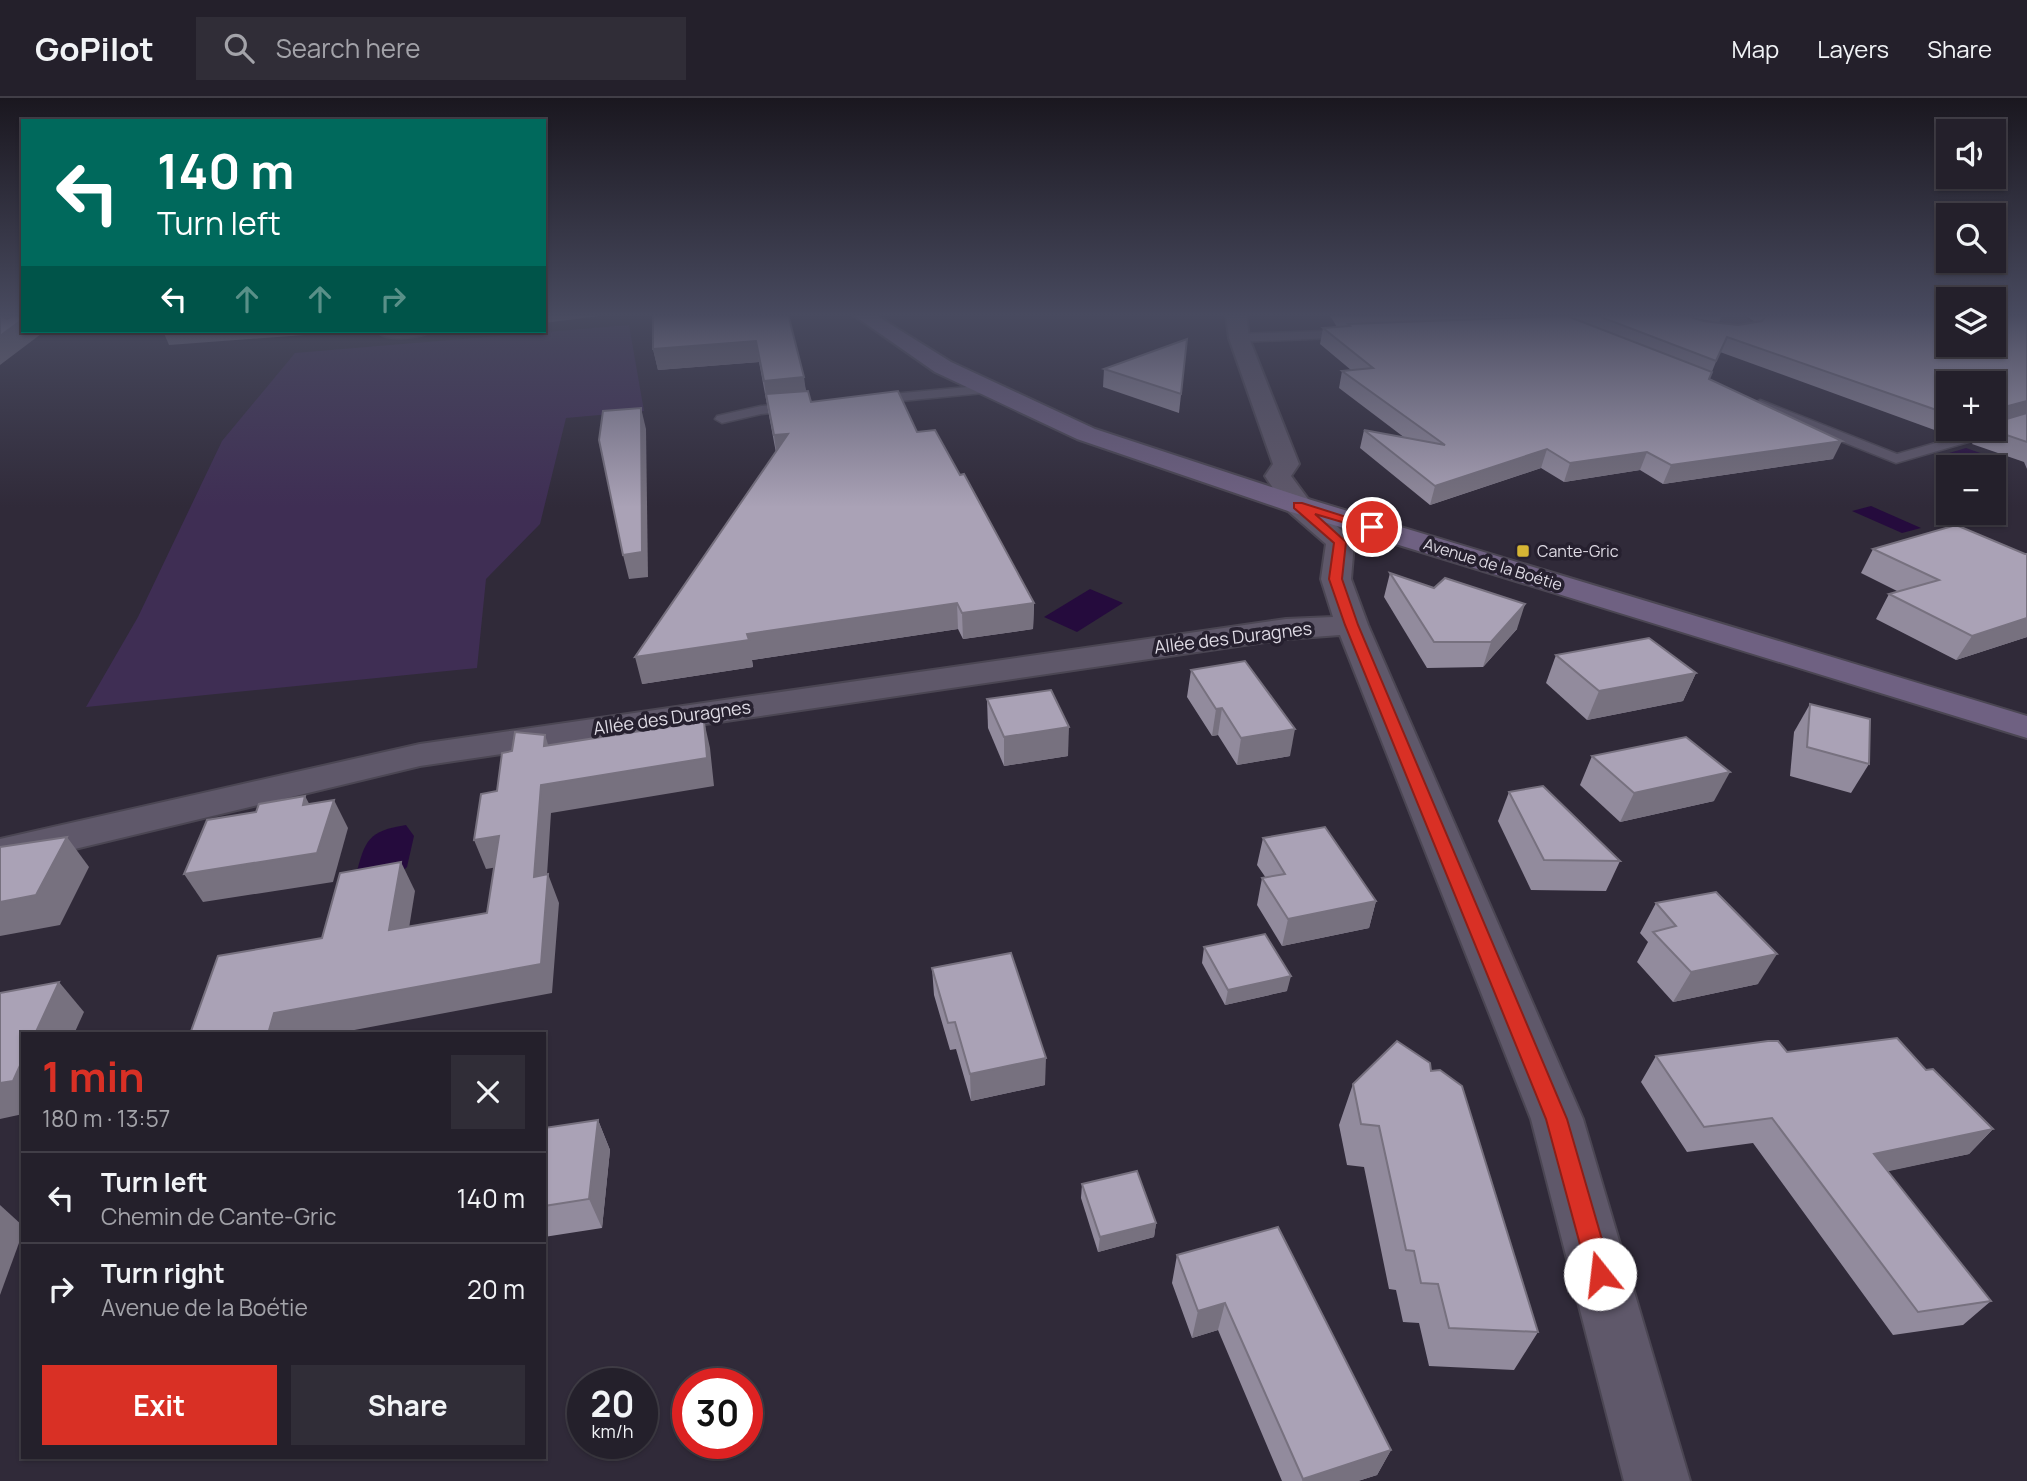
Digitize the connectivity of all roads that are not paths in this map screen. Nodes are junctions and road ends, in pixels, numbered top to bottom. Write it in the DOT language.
graph roads {
  1 [pos="968,379"];
  2 [pos="1256,379"];
  3 [pos="989,388"];
  4 [pos="1743,397"];
  5 [pos="855,401"];
  6 [pos="815,405"];
  7 [pos="722,419"];
  8 [pos="2027,421"];
  9 [pos="1298,505"];
  10 [pos="1352,625"];
  11 [pos="2027,727"];
  12 [pos="0,853"];
  13 [pos="1657,1481"];
  1 -- 3 [label="main road, Avenue de la Boétie"];
  2 -- 9 [label="street"];
  3 -- 5 [label="lane"];
  3 -- 9 [label="main road, Avenue de la Boétie"];
  4 -- 8 [label="lane"];
  6 -- 7 [label="lane"];
  9 -- 10 [label="street"];
  9 -- 11 [label="main road, Avenue de la Boétie"];
  10 -- 12 [label="street, Allée des Duragnes"];
  10 -- 13 [label="street"];
}
